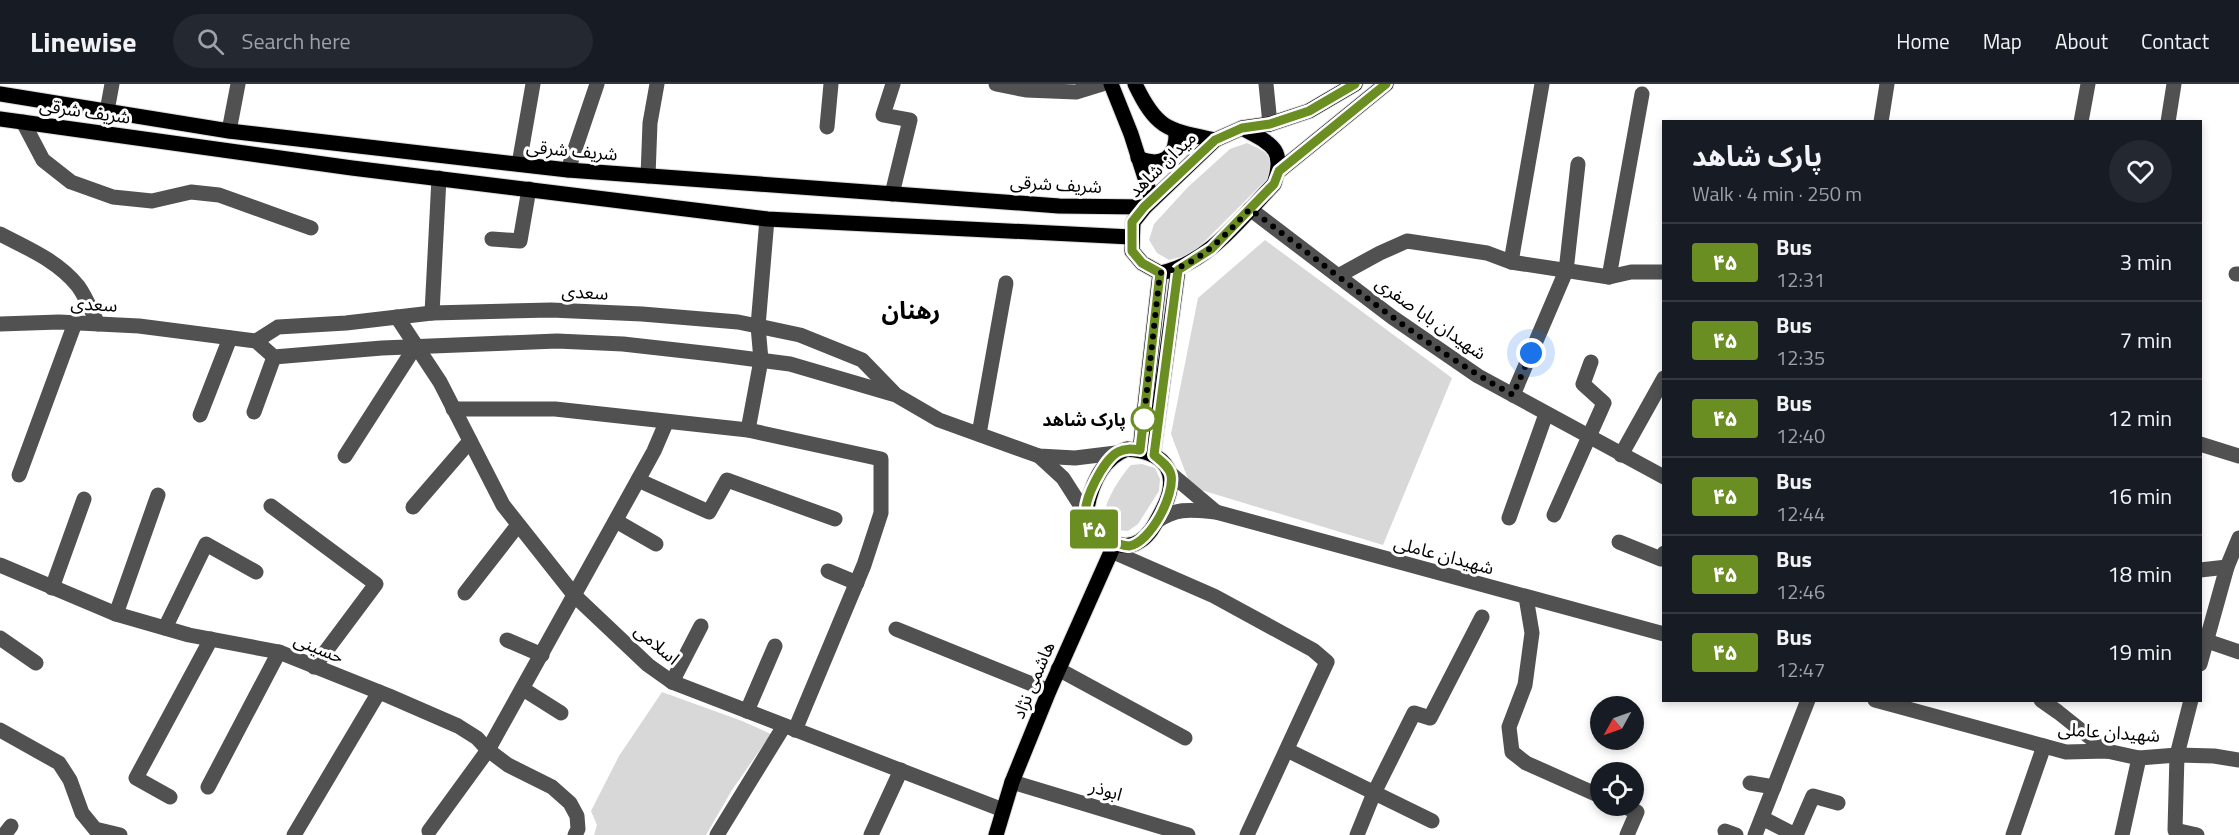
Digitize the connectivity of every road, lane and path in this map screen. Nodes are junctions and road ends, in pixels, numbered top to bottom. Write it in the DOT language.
graph roads {
  1 [pos="112,84"];
  2 [pos="238,84"];
  3 [pos="532,84"];
  4 [pos="597,84"];
  5 [pos="657,84"];
  6 [pos="831,84"];
  7 [pos="893,84"];
  8 [pos="996,84"];
  9 [pos="1102,84"];
  10 [pos="1111,84"];
  11 [pos="1135,84"];
  12 [pos="1266,84"];
  13 [pos="1355,84"];
  14 [pos="1386,84"];
  15 [pos="1542,84"];
  16 [pos="1887,84"];
  17 [pos="2088,84"];
  18 [pos="2174,84"];
  19 [pos="0,94"];
  20 [pos="1642,94"];
  21 [pos="1312,110"];
  22 [pos="107,111"];
  23 [pos="0,119"];
  24 [pos="1881,120"];
  25 [pos="2081,120"];
  26 [pos="2168,120"];
  27 [pos="23,122"];
  28 [pos="1270,124"];
  29 [pos="827,127"];
  30 [pos="1242,128"];
  31 [pos="229,131"];
  32 [pos="1327,131"];
  33 [pos="1176,132"];
  34 [pos="1215,140"];
  35 [pos="1138,158"];
  36 [pos="519,164"];
  37 [pos="1578,164"];
  38 [pos="568,170"];
  39 [pos="1279,171"];
  40 [pos="648,176"];
  41 [pos="439,178"];
  42 [pos="528,189"];
  43 [pos="892,194"];
  44 [pos="1148,204"];
  45 [pos="1250,209"];
  46 [pos="767,219"];
  47 [pos="311,228"];
  48 [pos="0,234"];
  49 [pos="1131,237"];
  50 [pos="492,238"];
  51 [pos="1511,262"];
  52 [pos="1178,270"];
  53 [pos="1566,271"];
  54 [pos="1662,272"];
  55 [pos="1160,273"];
  56 [pos="1338,276"];
  57 [pos="1609,277"];
  58 [pos="1006,283"];
  59 [pos="432,313"];
  60 [pos="397,317"];
  61 [pos="75,323"];
  62 [pos="0,324"];
  63 [pos="98,324"];
  64 [pos="758,326"];
  65 [pos="230,338"];
  66 [pos="256,341"];
  67 [pos="415,347"];
  68 [pos="274,357"];
  69 [pos="761,360"];
  70 [pos="1591,362"];
  71 [pos="1662,382"];
  72 [pos="896,395"];
  73 [pos="1513,395"];
  74 [pos="453,409"];
  75 [pos="254,412"];
  76 [pos="1546,414"];
  77 [pos="200,415"];
  78 [pos="666,423"];
  79 [pos="748,430"];
  80 [pos="979,434"];
  81 [pos="1588,436"];
  82 [pos="470,441"];
  83 [pos="2202,445"];
  84 [pos="1147,452"];
  85 [pos="1116,453"];
  86 [pos="1621,455"];
  87 [pos="345,456"];
  88 [pos="1039,456"];
  89 [pos="2239,456"];
  90 [pos="1171,474"];
  91 [pos="20,475"];
  92 [pos="1662,476"];
  93 [pos="638,480"];
  94 [pos="158,495"];
  95 [pos="84,499"];
  96 [pos="270,506"];
  97 [pos="413,507"];
  98 [pos="1215,512"];
  99 [pos="1086,514"];
  100 [pos="1554,514"];
  101 [pos="1509,518"];
  102 [pos="835,519"];
  103 [pos="1157,520"];
  104 [pos="616,521"];
  105 [pos="518,525"];
  106 [pos="2239,538"];
  107 [pos="1619,542"];
  108 [pos="656,544"];
  109 [pos="1113,547"];
  110 [pos="1662,559"];
  111 [pos="2227,567"];
  112 [pos="1,569"];
  113 [pos="2202,570"];
  114 [pos="828,571"];
  115 [pos="256,572"];
  116 [pos="856,584"];
  117 [pos="52,588"];
  118 [pos="465,593"];
  119 [pos="575,596"];
  120 [pos="1526,597"];
  121 [pos="116,614"];
  122 [pos="1482,617"];
  123 [pos="701,626"];
  124 [pos="165,628"];
  125 [pos="896,629"];
  126 [pos="1662,633"];
  127 [pos="0,638"];
  128 [pos="211,639"];
  129 [pos="507,640"];
  130 [pos="2207,641"];
  131 [pos="775,646"];
  132 [pos="279,652"];
  133 [pos="2239,652"];
  134 [pos="542,655"];
  135 [pos="2202,657"];
  136 [pos="36,663"];
  137 [pos="314,667"];
  138 [pos="1058,669"];
  139 [pos="672,682"];
  140 [pos="523,689"];
  141 [pos="379,692"];
  142 [pos="1048,692"];
  143 [pos="1807,702"];
  144 [pos="1882,702"];
  145 [pos="2044,702"];
  146 [pos="2190,702"];
  147 [pos="747,711"];
  148 [pos="561,713"];
  149 [pos="790,728"];
  150 [pos="0,730"];
  151 [pos="1185,738"];
  152 [pos="2044,746"];
  153 [pos="488,750"];
  154 [pos="1287,750"];
  155 [pos="2107,751"];
  156 [pos="2177,755"];
  157 [pos="2139,758"];
  158 [pos="2239,760"];
  159 [pos="901,770"];
  160 [pos="1012,782"];
  161 [pos="1750,783"];
  162 [pos="208,786"];
  163 [pos="1774,787"];
  164 [pos="1590,792"];
  165 [pos="1374,793"];
  166 [pos="170,797"];
  167 [pos="1838,803"];
  168 [pos="1003,810"];
  169 [pos="1635,816"];
  170 [pos="1762,818"];
  171 [pos="1432,821"];
  172 [pos="429,831"];
  173 [pos="120,835"];
  174 [pos="294,835"];
  175 [pos="575,835"];
  176 [pos="717,835"];
  177 [pos="871,835"];
  178 [pos="996,835"];
  179 [pos="1188,835"];
  180 [pos="1247,835"];
  181 [pos="1357,835"];
  182 [pos="1627,835"];
  183 [pos="1755,835"];
  184 [pos="1796,835"];
  185 [pos="2013,835"];
  186 [pos="2122,835"];
  187 [pos="2197,835"];
  1 -- 22 [label="street"];
  2 -- 31 [label="street"];
  3 -- 36 [label="street"];
  4 -- 38 [label="street"];
  5 -- 40 [label="street"];
  6 -- 29 [label="street"];
  7 -- 43 [label="street"];
  8 -- 9 [label="street"];
  10 -- 35 [label="main road"];
  11 -- 33 [label="main road"];
  12 -- 28 [label="street"];
  13 -- 21 [label="main road, میدان شاهد"];
  14 -- 32 [label="main road"];
  15 -- 51 [label="street"];
  16 -- 24 [label="street"];
  17 -- 25 [label="street"];
  18 -- 26 [label="street"];
  19 -- 22 [label="main road, شریف شرقی"];
  20 -- 57 [label="street"];
  21 -- 28 [label="main road, میدان شاهد"];
  21 -- 32 [label="main road"];
  22 -- 31 [label="main road, شریف شرقی"];
  23 -- 27 [label="main road, شریف شرقی"];
  27 -- 41 [label="main road, شریف شرقی"];
  27 -- 47 [label="street"];
  28 -- 30 [label="main road, میدان شاهد"];
  30 -- 34 [label="main road, میدان شاهد"];
  30 -- 39 [label="main road"];
  31 -- 36 [label="main road, شریف شرقی"];
  32 -- 39 [label="main road"];
  33 -- 34 [label="main road"];
  33 -- 35 [label="main road"];
  34 -- 44 [label="main road, میدان شاهد"];
  35 -- 44 [label="main road"];
  36 -- 38 [label="main road, شریف شرقی"];
  37 -- 53 [label="street"];
  38 -- 40 [label="main road, شریف شرقی"];
  39 -- 45 [label="main road"];
  40 -- 43 [label="main road, شریف شرقی"];
  41 -- 42 [label="main road, شریف شرقی"];
  41 -- 59 [label="street"];
  42 -- 46 [label="main road, شریف شرقی"];
  42 -- 50 [label="street"];
  43 -- 44 [label="main road, شریف شرقی"];
  44 -- 49 [label="main road, میدان شاهد"];
  45 -- 52 [label="main road"];
  45 -- 56 [label="street, شهیدان بابا صفری"];
  46 -- 49 [label="main road, شریف شرقی"];
  46 -- 64 [label="street"];
  48 -- 63 [label="street"];
  49 -- 55 [label="main road"];
  51 -- 53 [label="street"];
  51 -- 56 [label="street"];
  52 -- 55 [label="main road"];
  52 -- 84 [label="main road"];
  53 -- 57 [label="street"];
  53 -- 73 [label="street"];
  54 -- 57 [label="street"];
  55 -- 84 [label="main road"];
  56 -- 73 [label="street, شهیدان بابا صفری"];
  58 -- 80 [label="street"];
  59 -- 60 [label="street, سعدی"];
  59 -- 64 [label="street, سعدی"];
  60 -- 66 [label="street, سعدی"];
  60 -- 67 [label="street, اسلامی"];
  61 -- 62 [label="street, سعدی"];
  61 -- 63 [label="street, سعدی"];
  61 -- 91 [label="street"];
  63 -- 65 [label="street, سعدی"];
  64 -- 69 [label="street"];
  64 -- 72 [label="street, سعدی"];
  65 -- 66 [label="street, سعدی"];
  65 -- 77 [label="street"];
  66 -- 68 [label="street"];
  67 -- 68 [label="street, سعدی"];
  67 -- 69 [label="street, سعدی"];
  67 -- 74 [label="street, اسلامی"];
  67 -- 87 [label="street"];
  68 -- 75 [label="street"];
  69 -- 72 [label="street, سعدی"];
  69 -- 79 [label="street"];
  70 -- 81 [label="street"];
  71 -- 86 [label="street"];
  72 -- 80 [label="street, سعدی"];
  73 -- 76 [label="street, شهیدان بابا صفری"];
  74 -- 78 [label="street"];
  74 -- 82 [label="street, اسلامی"];
  76 -- 81 [label="street, شهیدان بابا صفری"];
  76 -- 101 [label="street"];
  78 -- 79 [label="street"];
  78 -- 93 [label="street"];
  79 -- 116 [label="street"];
  80 -- 88 [label="street, سعدی"];
  81 -- 86 [label="street, شهیدان بابا صفری"];
  81 -- 100 [label="street"];
  82 -- 97 [label="street"];
  82 -- 105 [label="street, اسلامی"];
  83 -- 89 [label="street"];
  84 -- 85 [label="main road"];
  84 -- 90 [label="main road"];
  85 -- 88 [label="street"];
  85 -- 99 [label="main road"];
  86 -- 92 [label="street, شهیدان بابا صفری"];
  88 -- 99 [label="street"];
  90 -- 98 [label="street, شهیدان عاملی"];
  90 -- 103 [label="main road"];
  93 -- 102 [label="street"];
  93 -- 104 [label="street"];
  94 -- 121 [label="street"];
  95 -- 117 [label="street"];
  96 -- 137 [label="street"];
  98 -- 103 [label="street, شهیدان عاملی"];
  98 -- 120 [label="street, شهیدان عاملی"];
  99 -- 109 [label="main road"];
  103 -- 109 [label="main road"];
  104 -- 108 [label="street"];
  104 -- 119 [label="street"];
  105 -- 118 [label="street"];
  105 -- 119 [label="street, اسلامی"];
  106 -- 111 [label="street"];
  107 -- 110 [label="street"];
  109 -- 138 [label="main road, هاشمی نژاد"];
  109 -- 154 [label="street"];
  111 -- 113 [label="street"];
  111 -- 130 [label="street"];
  112 -- 117 [label="street, حسینی"];
  114 -- 116 [label="street"];
  115 -- 124 [label="street"];
  116 -- 149 [label="street"];
  117 -- 121 [label="street, حسینی"];
  119 -- 134 [label="street"];
  119 -- 139 [label="street, اسلامی"];
  120 -- 126 [label="street, شهیدان عاملی"];
  120 -- 164 [label="street"];
  121 -- 124 [label="street, حسینی"];
  122 -- 165 [label="street"];
  123 -- 139 [label="street"];
  124 -- 128 [label="street, حسینی"];
  125 -- 142 [label="street"];
  127 -- 136 [label="street"];
  128 -- 132 [label="street, حسینی"];
  128 -- 166 [label="street"];
  129 -- 134 [label="street"];
  130 -- 133 [label="street"];
  130 -- 135 [label="street"];
  131 -- 147 [label="street"];
  132 -- 137 [label="street, حسینی"];
  132 -- 162 [label="street"];
  134 -- 140 [label="street"];
  137 -- 141 [label="street, حسینی"];
  138 -- 142 [label="main road, هاشمی نژاد"];
  138 -- 151 [label="street"];
  139 -- 147 [label="street, اسلامی"];
  140 -- 148 [label="street"];
  140 -- 153 [label="street"];
  141 -- 153 [label="street, حسینی"];
  141 -- 174 [label="street"];
  142 -- 160 [label="main road, هاشمی نژاد"];
  143 -- 163 [label="street"];
  144 -- 152 [label="street, شهیدان عاملی"];
  145 -- 155 [label="street"];
  146 -- 156 [label="street"];
  147 -- 149 [label="street, اسلامی"];
  149 -- 159 [label="street, اسلامی"];
  149 -- 176 [label="street"];
  150 -- 173 [label="street"];
  152 -- 155 [label="street, شهیدان عاملی"];
  152 -- 185 [label="street"];
  153 -- 172 [label="street"];
  153 -- 175 [label="street, حسینی"];
  154 -- 165 [label="street"];
  154 -- 180 [label="street"];
  155 -- 157 [label="street, شهیدان عاملی"];
  156 -- 157 [label="street, شهیدان عاملی"];
  156 -- 158 [label="street, شهیدان عاملی"];
  156 -- 187 [label="street"];
  157 -- 186 [label="street"];
  159 -- 168 [label="street, اسلامی"];
  159 -- 177 [label="street"];
  160 -- 168 [label="main road, هاشمی نژاد"];
  160 -- 179 [label="street, ابوذر"];
  161 -- 163 [label="street"];
  163 -- 170 [label="street"];
  165 -- 171 [label="street"];
  165 -- 181 [label="street"];
  167 -- 184 [label="street"];
  168 -- 178 [label="main road, هاشمی نژاد"];
  169 -- 182 [label="street"];
  170 -- 183 [label="street"];
  170 -- 184 [label="street"];
}
